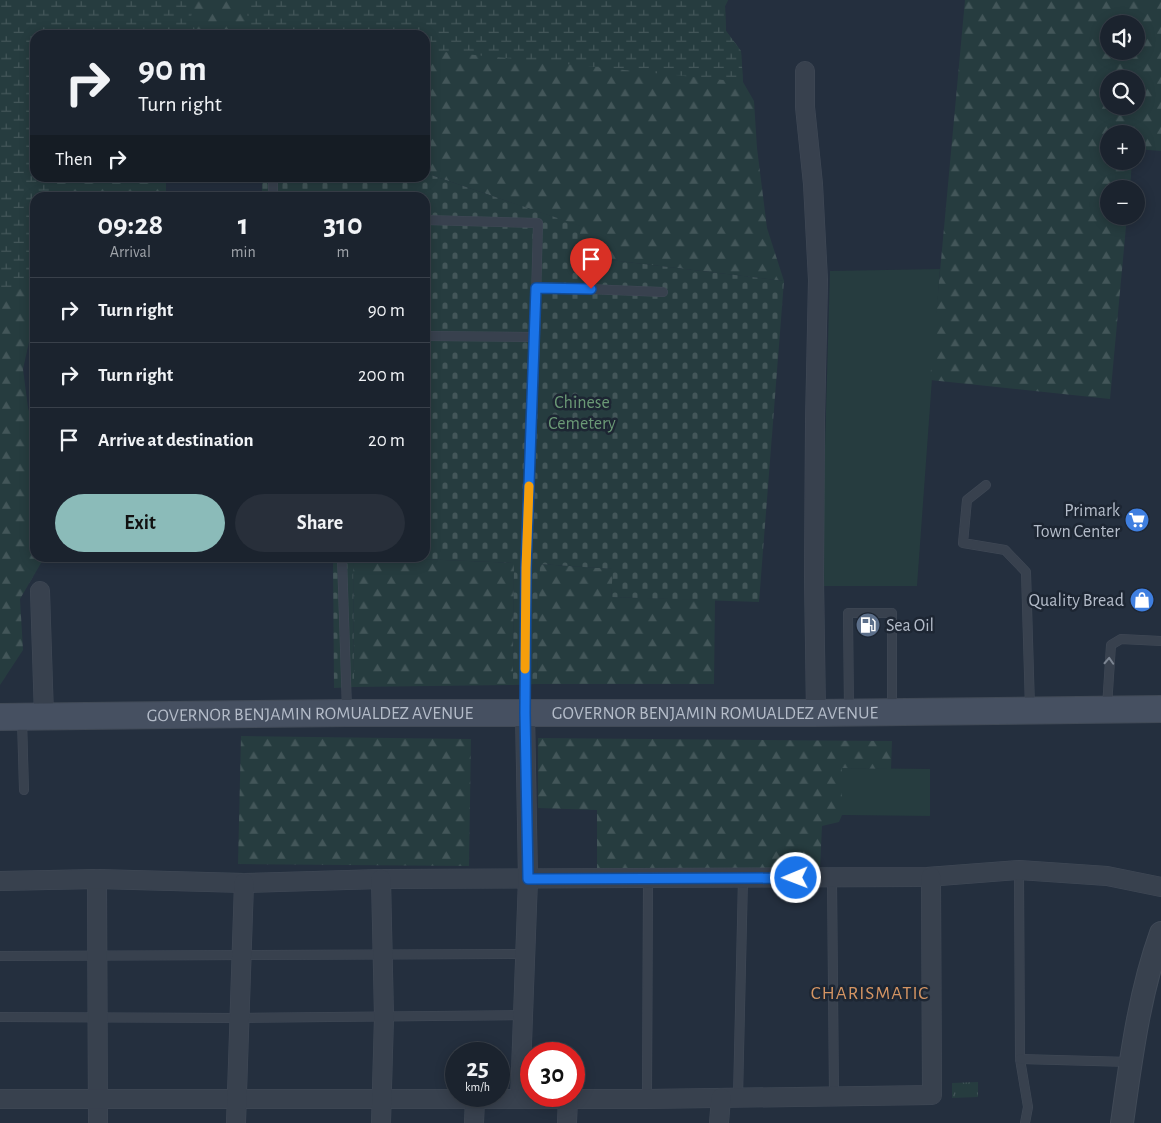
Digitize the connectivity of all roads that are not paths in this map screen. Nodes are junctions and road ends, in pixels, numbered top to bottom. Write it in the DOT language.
graph roads {
  1 [pos="805,71"];
  2 [pos="273,183"];
  3 [pos="273,192"];
  4 [pos="430,220"];
  5 [pos="536,288"];
  6 [pos="663,292"];
  7 [pos="430,336"];
  8 [pos="535,337"];
  9 [pos="986,485"];
  10 [pos="342,562"];
  11 [pos="40,591"];
  12 [pos="1161,641"];
  13 [pos="1161,709"];
  14 [pos="1106,710"];
  15 [pos="892,711"];
  16 [pos="1030,711"];
  17 [pos="849,712"];
  18 [pos="347,713"];
  19 [pos="525,713"];
  20 [pos="816,713"];
  21 [pos="22,717"];
  22 [pos="24,790"];
  23 [pos="1019,870"];
  24 [pos="932,877"];
  25 [pos="743,878"];
  26 [pos="832,878"];
  27 [pos="97,879"];
  28 [pos="381,879"];
  29 [pos="528,879"];
  30 [pos="648,879"];
  31 [pos="0,881"];
  32 [pos="244,883"];
  33 [pos="1161,887"];
  34 [pos="1161,933"];
  35 [pos="383,954"];
  36 [pos="525,954"];
  37 [pos="241,955"];
  38 [pos="0,956"];
  39 [pos="98,956"];
  40 [pos="524,1015"];
  41 [pos="384,1016"];
  42 [pos="0,1017"];
  43 [pos="98,1018"];
  44 [pos="239,1018"];
  45 [pos="523,1042"];
  46 [pos="1020,1059"];
  47 [pos="1130,1062"];
  48 [pos="834,1096"];
  49 [pos="729,1097"];
  50 [pos="510,1098"];
  51 [pos="520,1098"];
  52 [pos="585,1098"];
  53 [pos="647,1098"];
  54 [pos="0,1099"];
  55 [pos="99,1099"];
  56 [pos="236,1099"];
  57 [pos="445,1099"];
  58 [pos="381,1100"];
  59 [pos="475,1107"];
  60 [pos="568,1107"];
  61 [pos="98,1123"];
  62 [pos="236,1123"];
  63 [pos="381,1123"];
  64 [pos="474,1123"];
  65 [pos="567,1123"];
  66 [pos="719,1123"];
  67 [pos="1025,1123"];
  68 [pos="1122,1123"];
  1 -- 20 [label="street"];
  2 -- 3 [label="lane"];
  4 -- 5 [label="lane"];
  5 -- 6 [label="lane"];
  5 -- 8 [label="lane"];
  7 -- 8 [label="lane"];
  8 -- 19 [label="lane"];
  9 -- 16 [label="lane"];
  10 -- 18 [label="lane"];
  11 -- 21 [label="street"];
  14 -- 12 [label="lane, one-way"];
  13 -- 14 [label="main road, GOVERNOR BENJAMIN ROMUALDEZ AVENUE"];
  14 -- 16 [label="main road, GOVERNOR BENJAMIN ROMUALDEZ AVENUE"];
  15 -- 16 [label="main road, GOVERNOR BENJAMIN ROMUALDEZ AVENUE"];
  15 -- 17 [label="main road, GOVERNOR BENJAMIN ROMUALDEZ AVENUE"];
  15 -- 17 [label="lane"];
  17 -- 20 [label="main road, GOVERNOR BENJAMIN ROMUALDEZ AVENUE"];
  18 -- 19 [label="main road, GOVERNOR BENJAMIN ROMUALDEZ AVENUE"];
  18 -- 21 [label="main road, GOVERNOR BENJAMIN ROMUALDEZ AVENUE"];
  19 -- 20 [label="main road, GOVERNOR BENJAMIN ROMUALDEZ AVENUE"];
  19 -- 29 [label="street"];
  21 -- 22 [label="lane"];
  23 -- 24 [label="street"];
  23 -- 33 [label="street"];
  23 -- 46 [label="lane"];
  24 -- 26 [label="street"];
  24 -- 48 [label="street"];
  25 -- 26 [label="street"];
  25 -- 30 [label="street"];
  25 -- 49 [label="lane"];
  26 -- 48 [label="lane"];
  27 -- 31 [label="street"];
  27 -- 32 [label="street"];
  27 -- 39 [label="street"];
  28 -- 29 [label="street"];
  28 -- 32 [label="street"];
  28 -- 35 [label="street"];
  29 -- 30 [label="street"];
  29 -- 36 [label="street"];
  30 -- 53 [label="lane"];
  32 -- 37 [label="street"];
  34 -- 47 [label="street"];
  35 -- 36 [label="lane"];
  35 -- 37 [label="lane"];
  35 -- 41 [label="street"];
  36 -- 40 [label="street"];
  37 -- 39 [label="lane"];
  37 -- 44 [label="street"];
  38 -- 39 [label="lane"];
  39 -- 43 [label="street"];
  40 -- 41 [label="lane"];
  40 -- 45 [label="street"];
  41 -- 44 [label="lane"];
  41 -- 58 [label="street"];
  42 -- 43 [label="lane"];
  43 -- 44 [label="lane"];
  43 -- 55 [label="street"];
  44 -- 56 [label="street"];
  46 -- 47 [label="lane"];
  46 -- 67 [label="lane"];
  47 -- 68 [label="street"];
  48 -- 49 [label="street"];
  49 -- 53 [label="street"];
  49 -- 66 [label="street"];
  50 -- 51 [label="street"];
  52 -- 53 [label="street"];
  54 -- 55 [label="street"];
  55 -- 56 [label="street"];
  55 -- 61 [label="street"];
  56 -- 58 [label="street"];
  56 -- 62 [label="street"];
  57 -- 58 [label="street"];
  58 -- 63 [label="street"];
  59 -- 64 [label="street"];
  60 -- 65 [label="street"];
}
